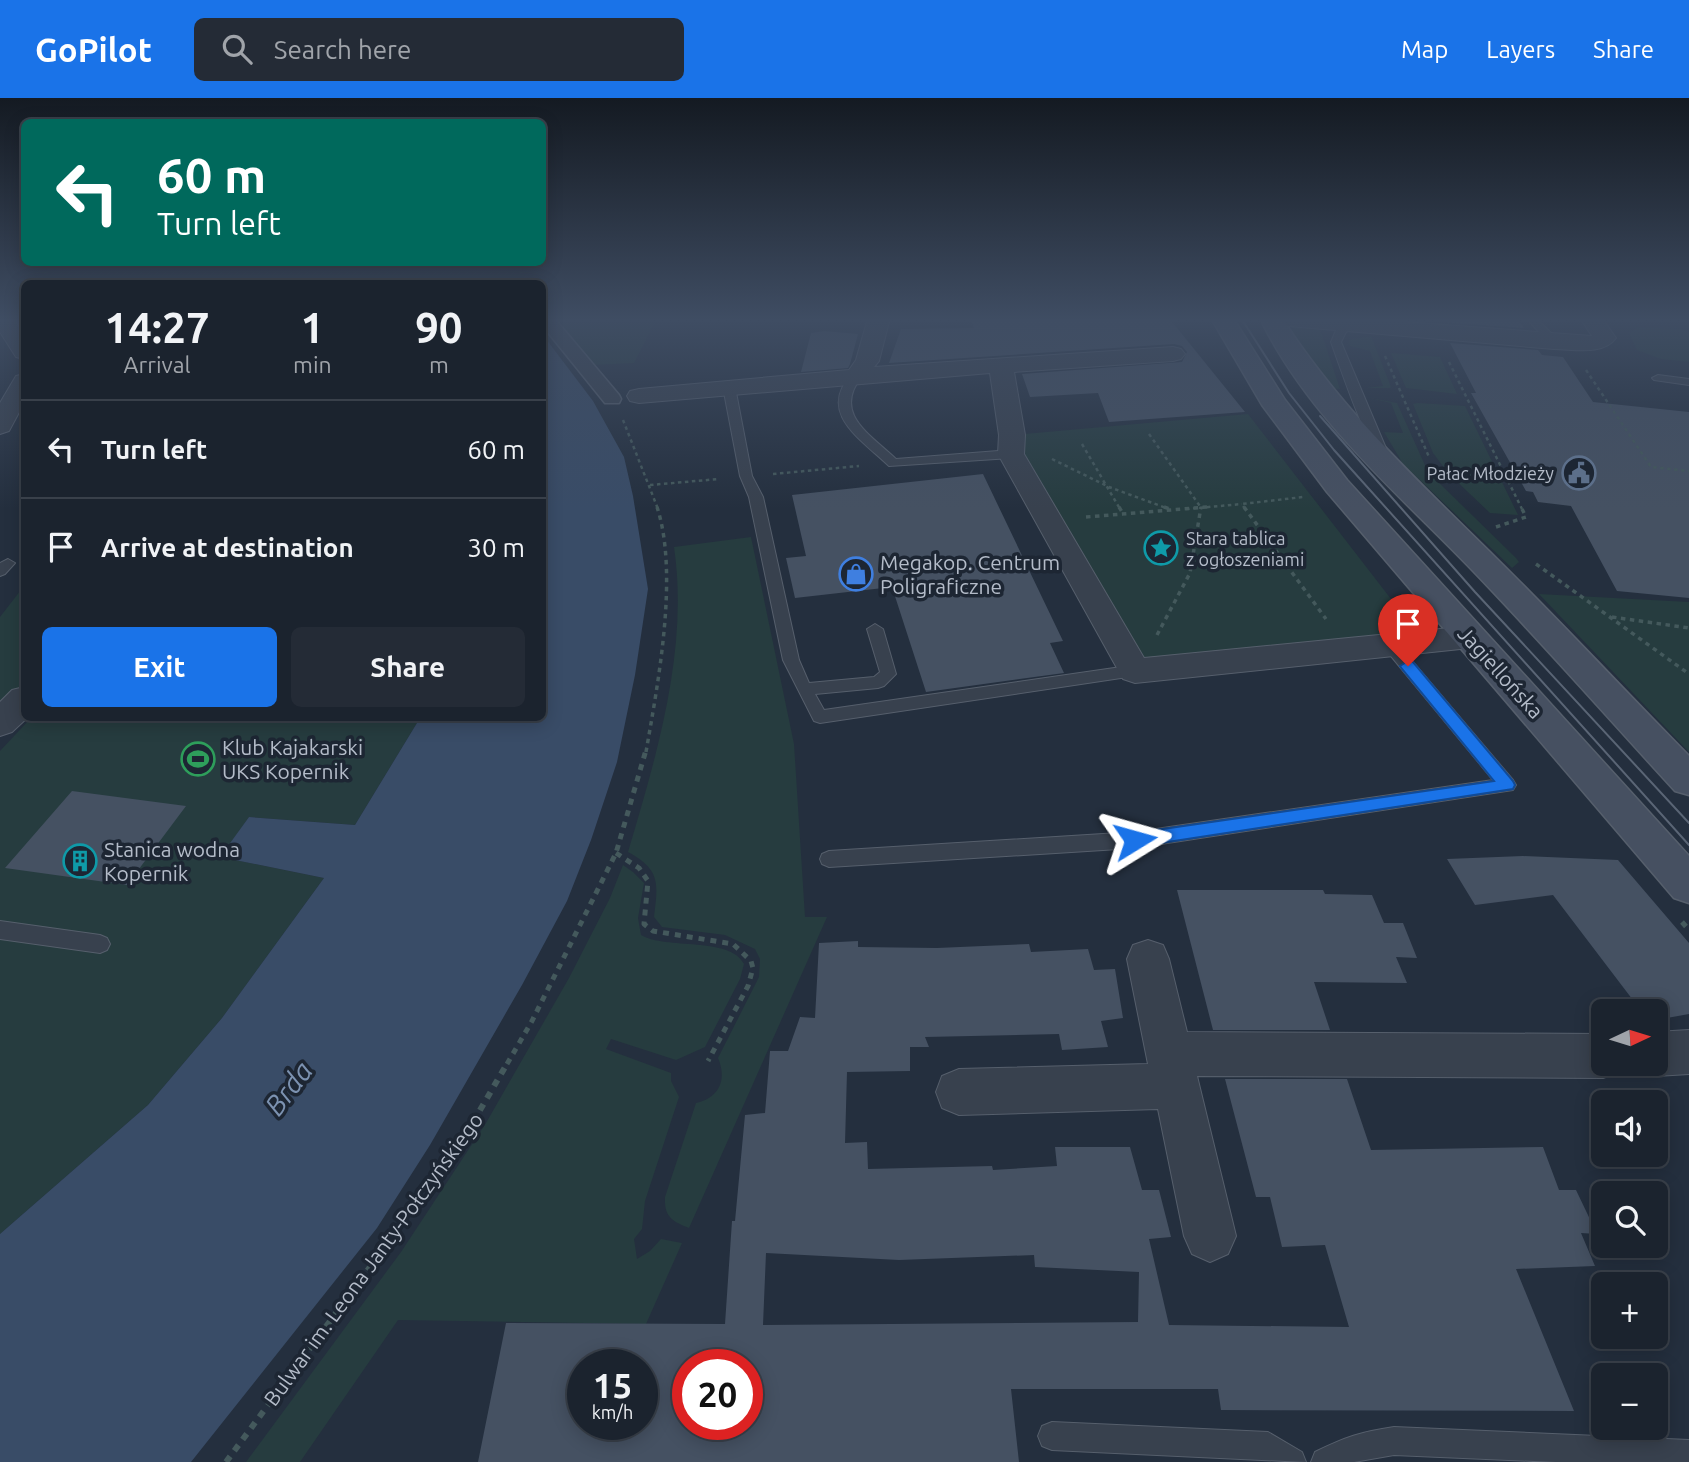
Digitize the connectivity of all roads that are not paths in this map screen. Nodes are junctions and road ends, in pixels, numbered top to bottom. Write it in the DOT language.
graph roads {
  1 [pos="598,382"];
  2 [pos="791,382"];
  3 [pos="851,382"];
  4 [pos="1003,382"];
  5 [pos="1261,382"];
  6 [pos="1316,382"];
  7 [pos="1351,382"];
  8 [pos="729,387"];
  9 [pos="21,389"];
  10 [pos="639,396"];
  11 [pos="612,399"];
  12 [pos="0,426"];
  13 [pos="1012,444"];
  14 [pos="1393,475"];
  15 [pos="875,629"];
  16 [pos="1470,637"];
  17 [pos="1391,646"];
  18 [pos="1135,671"];
  19 [pos="804,689"];
  20 [pos="21,702"];
  21 [pos="0,723"];
  22 [pos="1689,780"];
  23 [pos="829,859"];
  24 [pos="1689,885"];
  25 [pos="0,930"];
  26 [pos="100,944"];
  27 [pos="1147,959"];
  28 [pos="1689,1052"];
  29 [pos="1668,1053"];
  30 [pos="1591,1056"];
  31 [pos="1172,1070"];
  32 [pos="959,1092"];
  33 [pos="1210,1236"];
  34 [pos="1052,1436"];
  35 [pos="1689,1454"];
  36 [pos="1292,1462"];
  37 [pos="1325,1462"];
  1 -- 11 [label="street"];
  2 -- 8 [label="street"];
  3 -- 13 [label="lane"];
  4 -- 13 [label="street"];
  5 -- 16 [label="main road, Jagiellońska"];
  6 -- 14 [label="main road"];
  7 -- 14 [label="lane"];
  8 -- 10 [label="street"];
  8 -- 19 [label="lane"];
  9 -- 12 [label="street"];
  13 -- 18 [label="street"];
  14 -- 22 [label="main road"];
  15 -- 19 [label="lane"];
  16 -- 17 [label="street"];
  16 -- 24 [label="main road, Jagiellońska"];
  17 -- 18 [label="street"];
  17 -- 23 [label="lane"];
  18 -- 19 [label="lane"];
  20 -- 21 [label="street"];
  25 -- 26 [label="lane"];
  27 -- 31 [label="street"];
  28 -- 29 [label="street"];
  30 -- 31 [label="street"];
  31 -- 32 [label="street"];
  31 -- 33 [label="street"];
  34 -- 36 [label="lane"];
  35 -- 37 [label="lane"];
}
